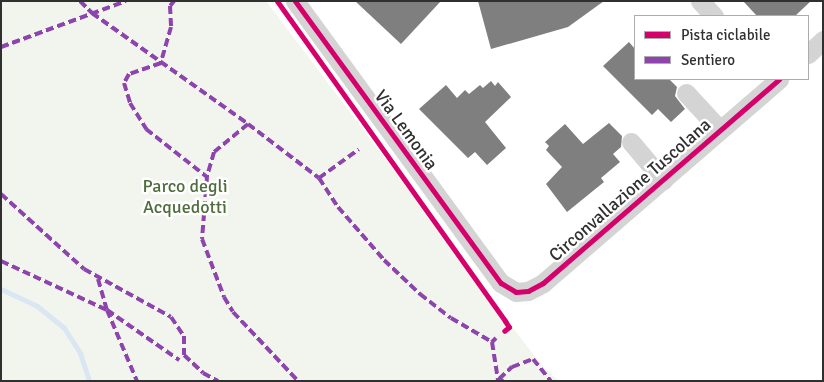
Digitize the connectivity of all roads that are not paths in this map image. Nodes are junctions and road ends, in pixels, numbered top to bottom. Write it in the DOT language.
graph roads {
  1 [pos="295,1"];
  2 [pos="700,1"];
  3 [pos="713,15"];
  4 [pos="823,40"];
  5 [pos="809,53"];
  6 [pos="774,80"];
  7 [pos="686,93"];
  8 [pos="720,130"];
  9 [pos="631,142"];
  10 [pos="663,180"];
  11 [pos="495,274"];
  1 -- 11 [label="street, Via Lemonia"];
  2 -- 3 [label="street"];
  4 -- 5 [label="street"];
  6 -- 8 [label="street, Circonvallazione Tuscolana"];
  7 -- 8 [label="street"];
  8 -- 10 [label="street, Circonvallazione Tuscolana"];
  9 -- 10 [label="street"];
  10 -- 11 [label="street, Circonvallazione Tuscolana"];
}
